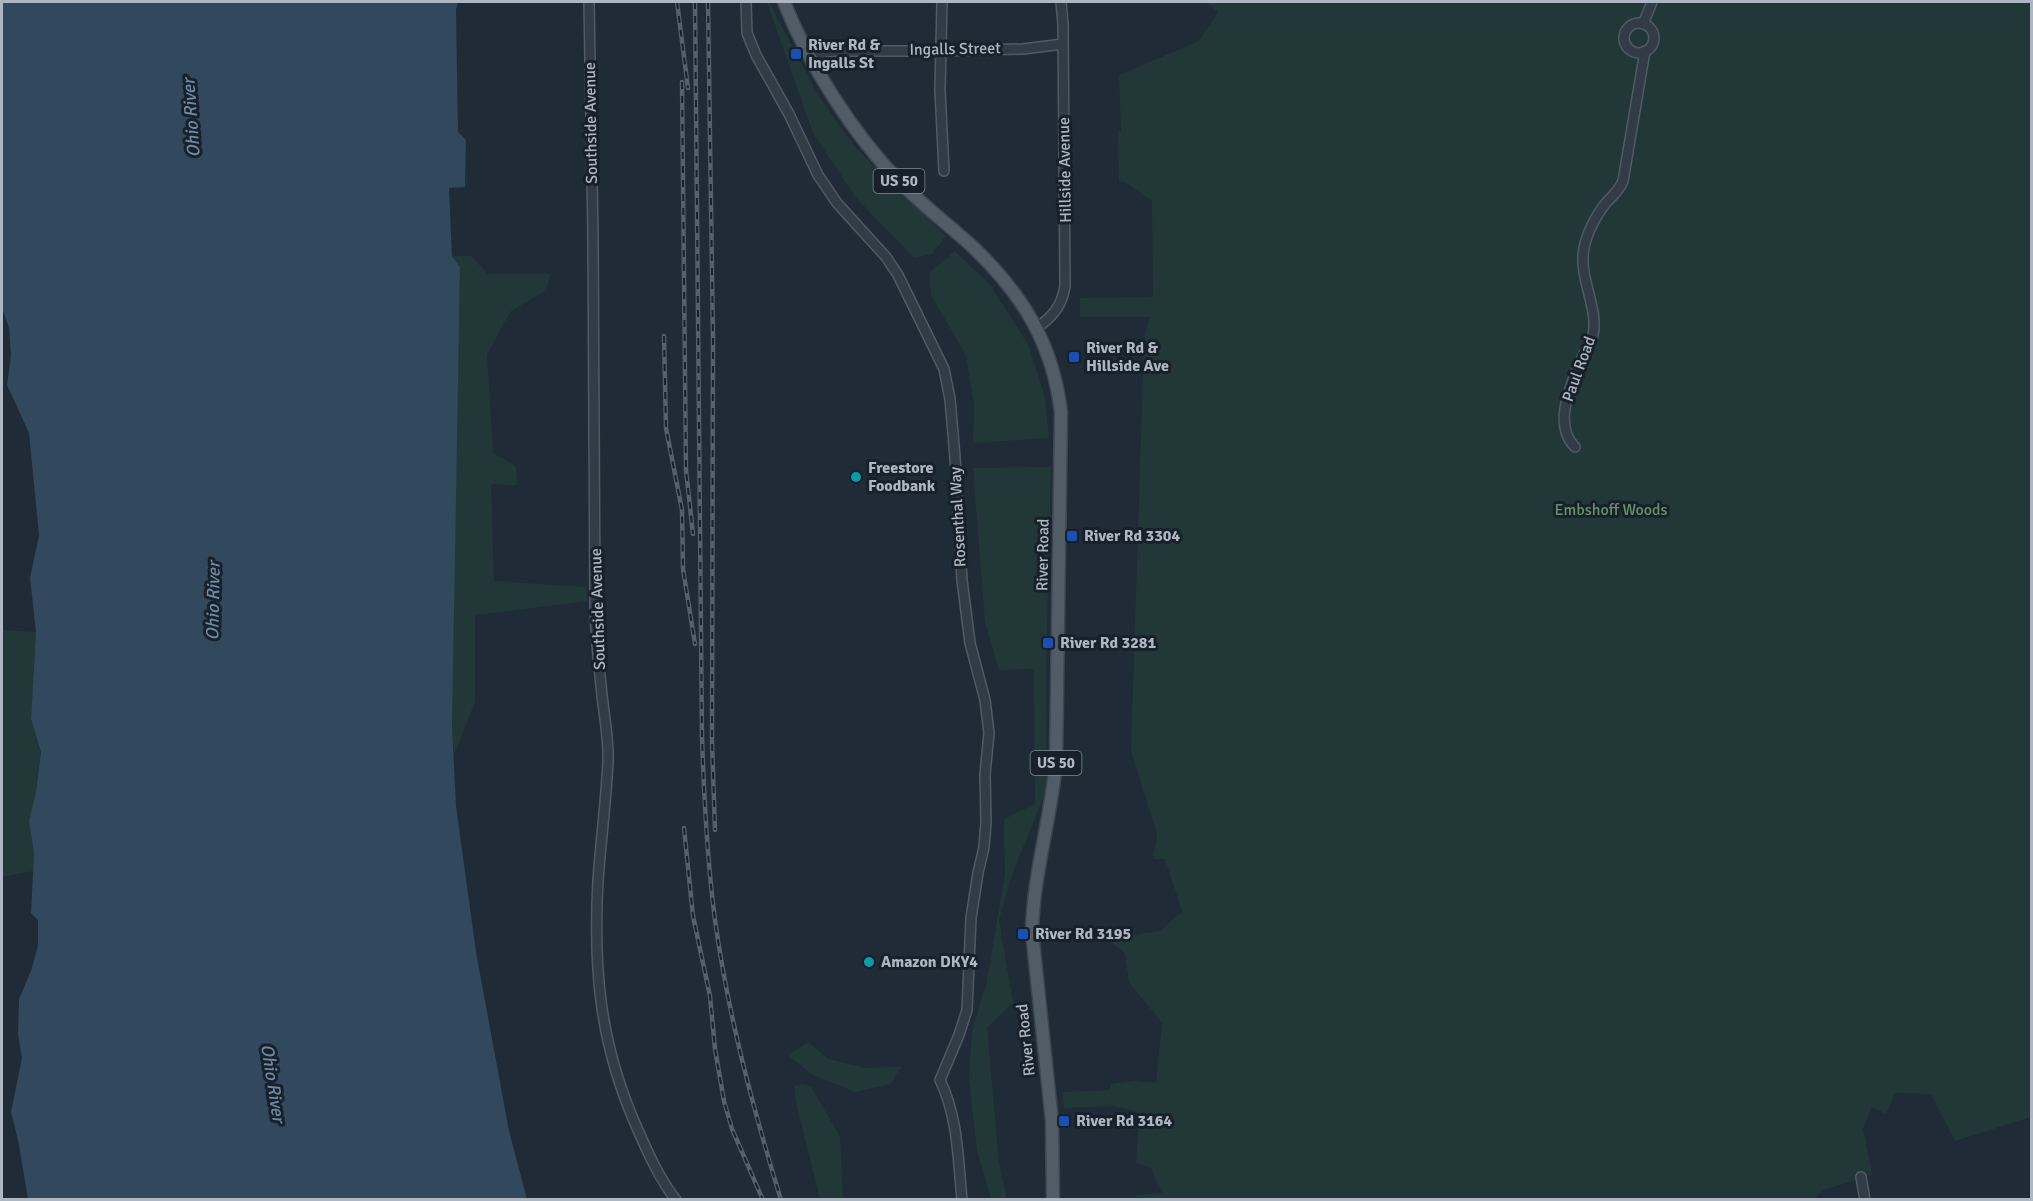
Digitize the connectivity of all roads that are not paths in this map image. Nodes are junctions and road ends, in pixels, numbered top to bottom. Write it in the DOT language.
graph roads {
  1 [pos="589,2"];
  2 [pos="746,2"];
  3 [pos="784,2"];
  4 [pos="942,2"];
  5 [pos="1061,2"];
  6 [pos="1652,2"];
  7 [pos="1643,24"];
  8 [pos="1063,44"];
  9 [pos="941,51"];
  10 [pos="1645,51"];
  11 [pos="811,57"];
  12 [pos="944,171"];
  13 [pos="1037,328"];
  14 [pos="1575,447"];
  15 [pos="1861,1177"];
  16 [pos="676,1200"];
  17 [pos="962,1200"];
  18 [pos="1053,1200"];
  19 [pos="1865,1200"];
  1 -- 16 [label="street, Southside Avenue"];
  2 -- 17 [label="street, Rosenthal Way"];
  3 -- 11 [label="main road, River Road / US 50"];
  4 -- 9 [label="street"];
  5 -- 8 [label="street, Hillside Avenue"];
  6 -- 7 [label="street"];
  7 -- 10 [label="street, Paul Road"];
  7 -- 10 [label="street"];
  8 -- 9 [label="street, Ingalls Street"];
  8 -- 13 [label="street, Hillside Avenue"];
  9 -- 11 [label="street, Ingalls Street"];
  9 -- 12 [label="street"];
  10 -- 14 [label="street, Paul Road"];
  11 -- 13 [label="main road, River Road / US 50"];
  13 -- 18 [label="main road, River Road / US 50"];
  15 -- 19 [label="street"];
}
